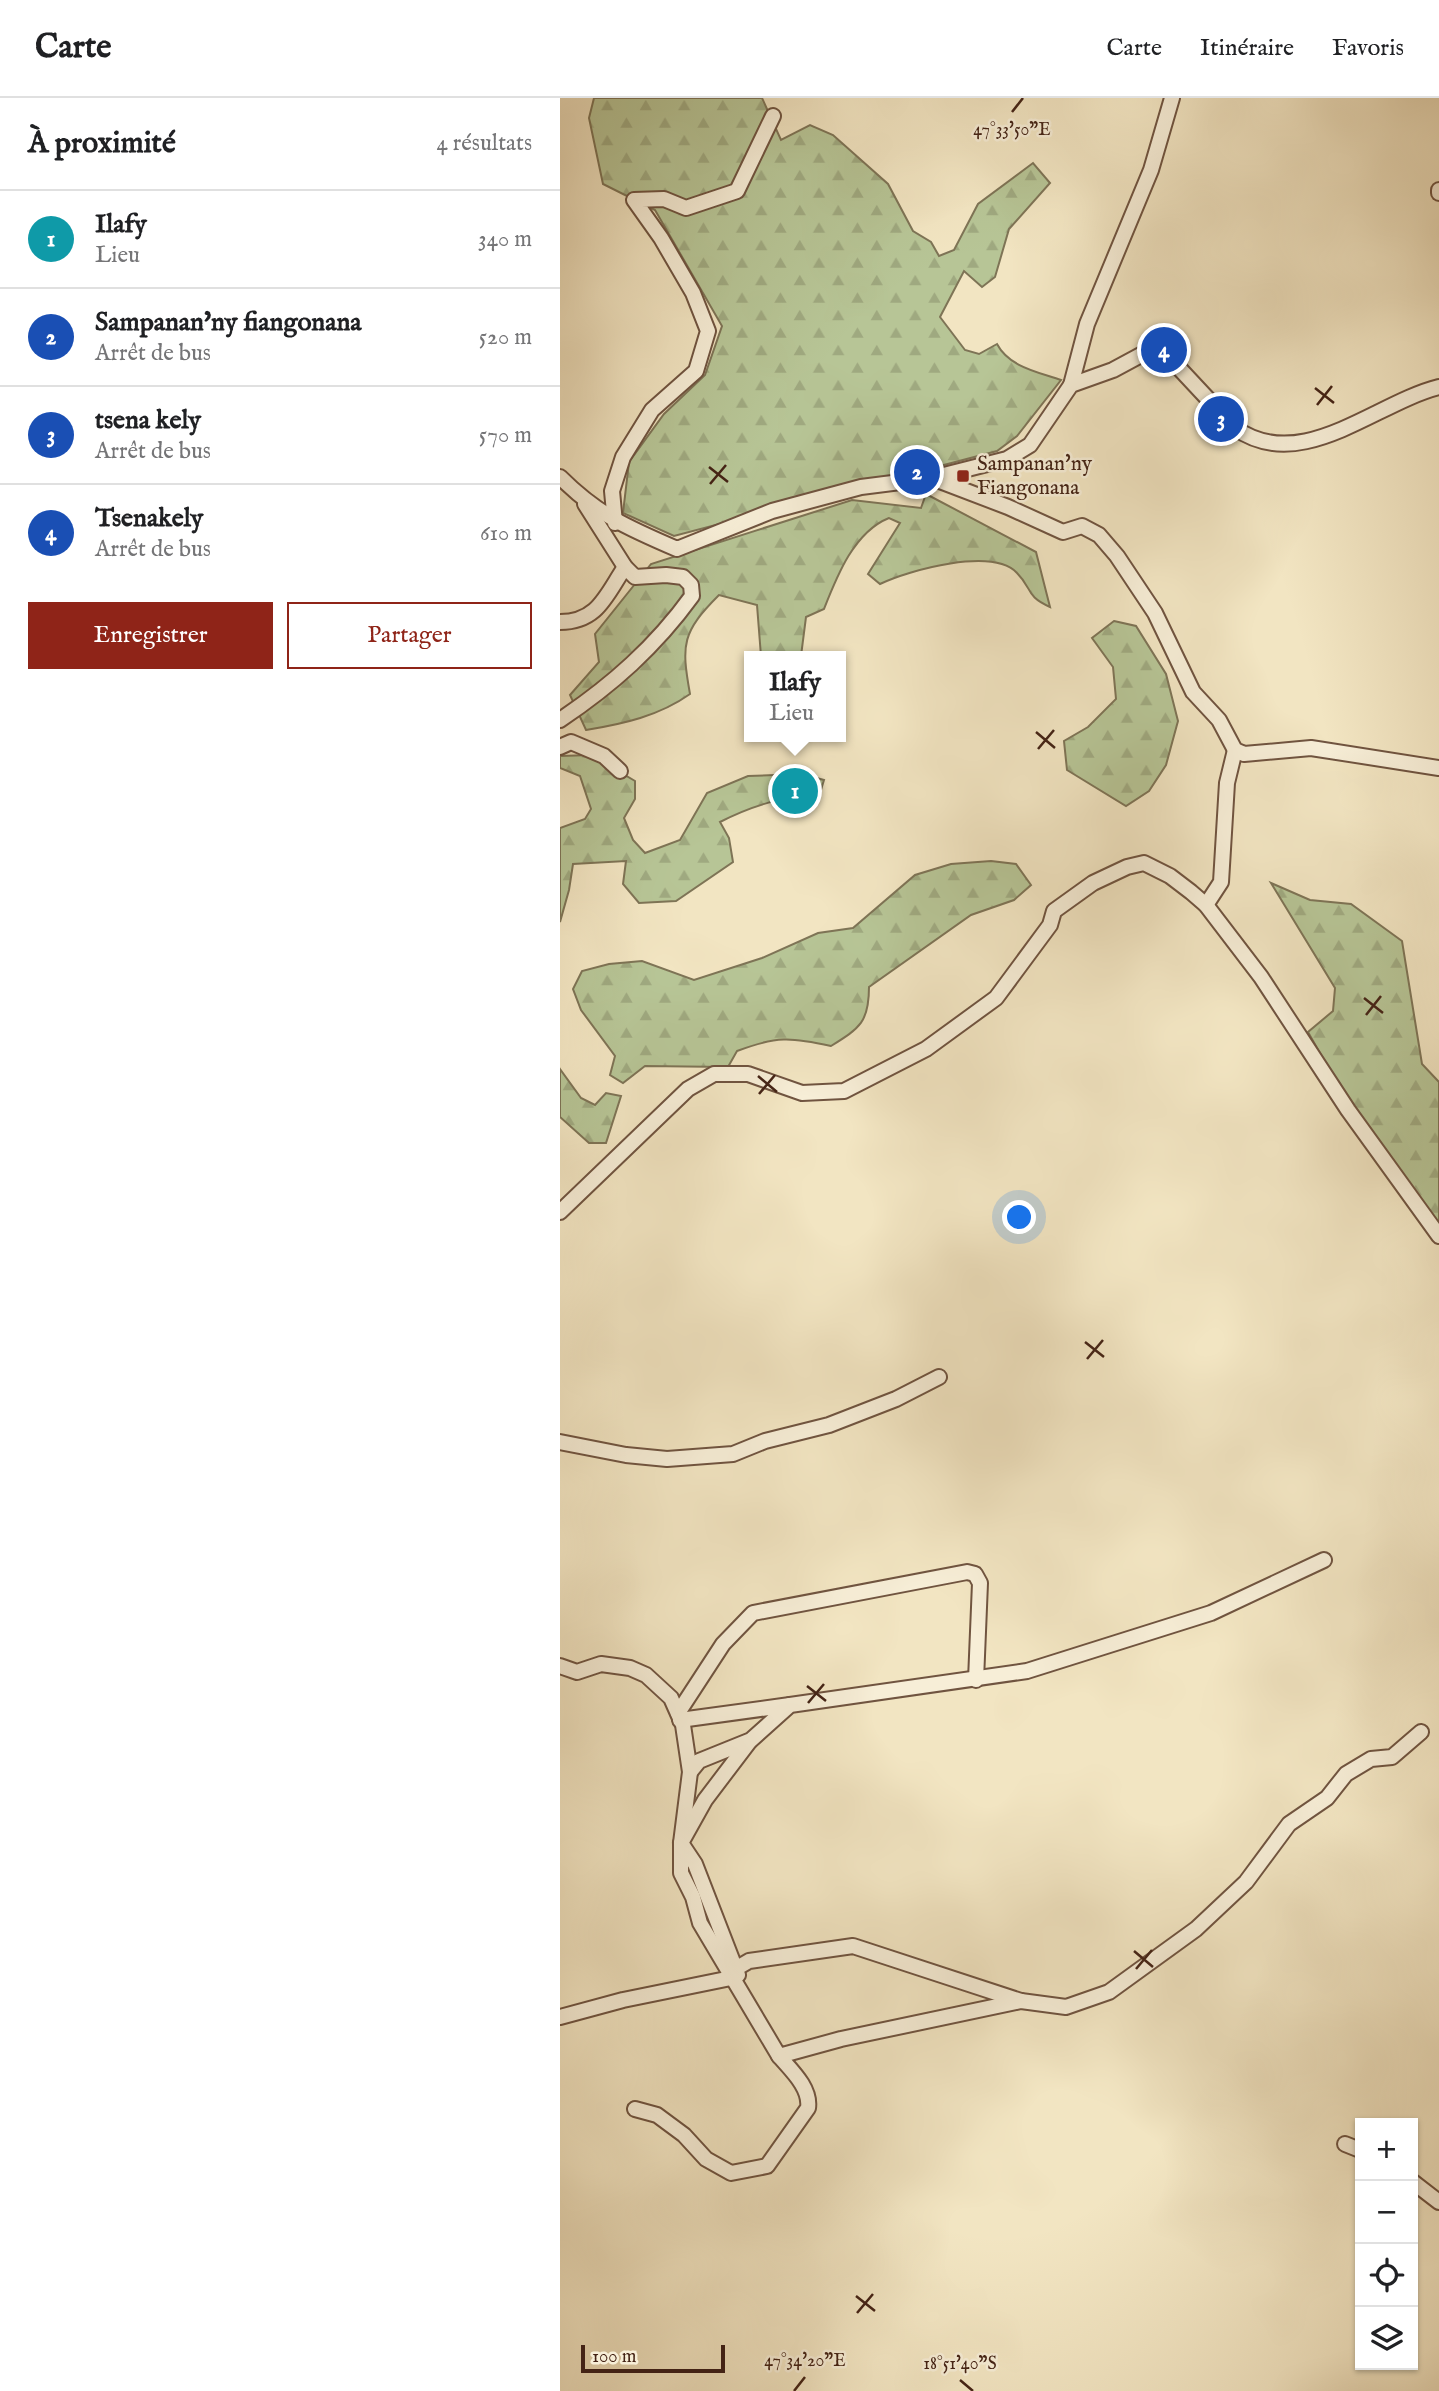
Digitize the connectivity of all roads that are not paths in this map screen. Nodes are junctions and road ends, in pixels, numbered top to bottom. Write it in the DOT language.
graph roads {
  1 [pos="1171,98"];
  2 [pos="773,116"];
  3 [pos="1438,385"];
  4 [pos="1071,386"];
  5 [pos="560,477"];
  6 [pos="932,478"];
  7 [pos="580,497"];
  8 [pos="615,523"];
  9 [pos="625,568"];
  10 [pos="560,622"];
  11 [pos="560,720"];
  12 [pos="560,747"];
  13 [pos="1235,750"];
  14 [pos="1439,768"];
  15 [pos="620,771"];
  16 [pos="1206,905"];
  17 [pos="560,1212"];
  18 [pos="1439,1236"];
  19 [pos="939,1377"];
  20 [pos="560,1442"];
  21 [pos="1324,1560"];
  22 [pos="560,1666"];
  23 [pos="976,1680"];
  24 [pos="790,1705"];
  25 [pos="679,1716"];
  26 [pos="1420,1732"];
  27 [pos="751,1740"];
  28 [pos="690,1773"];
  29 [pos="681,1843"];
  30 [pos="734,1973"];
  31 [pos="1021,2001"];
  32 [pos="560,2017"];
  33 [pos="779,2056"];
  34 [pos="635,2109"];
  35 [pos="1345,2144"];
  36 [pos="1355,2148"];
  37 [pos="1418,2186"];
  38 [pos="1439,2202"];
  1 -- 4 [label="street"];
  2 -- 8 [label="street"];
  3 -- 4 [label="street"];
  4 -- 6 [label="street"];
  5 -- 7 [label="street"];
  6 -- 8 [label="street"];
  6 -- 13 [label="street"];
  7 -- 8 [label="street"];
  7 -- 9 [label="street"];
  9 -- 10 [label="street"];
  9 -- 11 [label="street"];
  12 -- 15 [label="street"];
  13 -- 14 [label="street"];
  13 -- 16 [label="street"];
  16 -- 17 [label="street"];
  16 -- 18 [label="street"];
  19 -- 20 [label="street"];
  21 -- 23 [label="street"];
  22 -- 25 [label="street"];
  23 -- 24 [label="street"];
  23 -- 25 [label="street"];
  24 -- 25 [label="street"];
  24 -- 27 [label="street"];
  25 -- 28 [label="street"];
  26 -- 31 [label="street"];
  27 -- 28 [label="street"];
  27 -- 29 [label="street"];
  28 -- 29 [label="street"];
  29 -- 30 [label="street"];
  30 -- 31 [label="street"];
  30 -- 32 [label="street"];
  30 -- 33 [label="street"];
  31 -- 33 [label="street"];
  33 -- 34 [label="street"];
  35 -- 36 [label="street"];
  37 -- 38 [label="street"];
}
